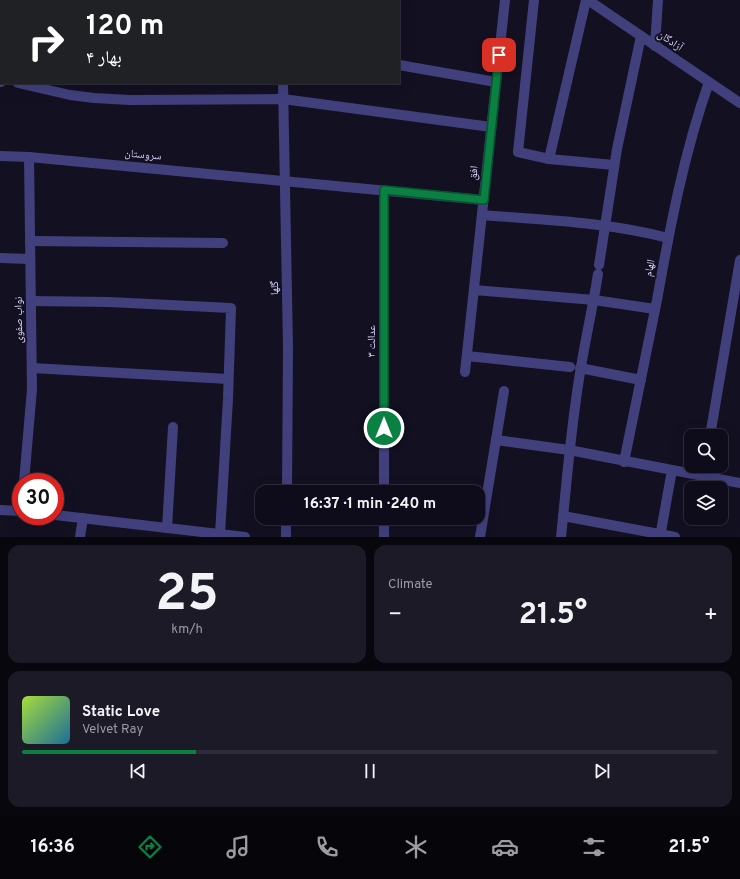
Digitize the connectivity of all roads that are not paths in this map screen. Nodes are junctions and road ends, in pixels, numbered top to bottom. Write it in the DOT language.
graph roads {
  1 [pos="505,0"];
  2 [pos="534,0"];
  3 [pos="587,0"];
  4 [pos="658,0"];
  5 [pos="640,36"];
  6 [pos="655,46"];
  7 [pos="400,65"];
  8 [pos="496,82"];
  9 [pos="709,82"];
  10 [pos="22,84"];
  11 [pos="283,84"];
  12 [pos="283,99"];
  13 [pos="740,103"];
  14 [pos="491,126"];
  15 [pos="0,156"];
  16 [pos="30,157"];
  17 [pos="549,159"];
  18 [pos="614,166"];
  19 [pos="284,181"];
  20 [pos="384,190"];
  21 [pos="484,200"];
  22 [pos="482,215"];
  23 [pos="605,226"];
  24 [pos="668,238"];
  25 [pos="30,241"];
  26 [pos="223,243"];
  27 [pos="0,258"];
  28 [pos="30,259"];
  29 [pos="740,260"];
  30 [pos="474,290"];
  31 [pos="594,300"];
  32 [pos="31,301"];
  33 [pos="655,309"];
  34 [pos="466,356"];
  35 [pos="575,367"];
  36 [pos="32,368"];
  37 [pos="465,372"];
  38 [pos="228,379"];
  39 [pos="641,380"];
  40 [pos="504,391"];
  41 [pos="173,427"];
  42 [pos="711,429"];
  43 [pos="496,440"];
  44 [pos="569,450"];
  45 [pos="624,462"];
  46 [pos="672,470"];
  47 [pos="684,470"];
  48 [pos="25,473"];
  49 [pos="711,473"];
  50 [pos="740,481"];
  51 [pos="287,485"];
  52 [pos="384,485"];
  53 [pos="0,510"];
  54 [pos="12,511"];
  55 [pos="64,516"];
  56 [pos="563,516"];
  57 [pos="83,518"];
  58 [pos="286,525"];
  59 [pos="384,525"];
  60 [pos="170,531"];
  61 [pos="224,535"];
  62 [pos="661,536"];
  63 [pos="80,537"];
  64 [pos="245,537"];
  65 [pos="286,537"];
  66 [pos="384,537"];
  67 [pos="480,537"];
  68 [pos="561,537"];
  69 [pos="675,537"];
  1 -- 8 [label="street, افق"];
  2 -- 17 [label="street"];
  3 -- 5 [label="street, آزادگان"];
  3 -- 17 [label="street"];
  4 -- 6 [label="street"];
  5 -- 6 [label="street, آزادگان"];
  5 -- 18 [label="street"];
  6 -- 9 [label="street, آزادگان"];
  7 -- 8 [label="street"];
  8 -- 14 [label="street, افق"];
  9 -- 13 [label="street, آزادگان"];
  9 -- 24 [label="street, الهام"];
  10 -- 12 [label="street"];
  11 -- 12 [label="street, گلها"];
  12 -- 14 [label="street"];
  12 -- 19 [label="street, گلها"];
  14 -- 21 [label="street, افق"];
  15 -- 16 [label="street, سروستان"];
  16 -- 19 [label="street, سروستان"];
  16 -- 25 [label="street, نواب صفوی"];
  17 -- 18 [label="street"];
  18 -- 23 [label="street"];
  19 -- 20 [label="street, سروستان"];
  19 -- 51 [label="street, گلها"];
  20 -- 21 [label="street, سروستان"];
  20 -- 52 [label="street, عدالت ۳"];
  21 -- 22 [label="street, افق"];
  22 -- 23 [label="street"];
  22 -- 30 [label="street, افق"];
  23 -- 24 [label="street"];
  23 -- 31 [label="street"];
  24 -- 33 [label="street, الهام"];
  25 -- 26 [label="street"];
  25 -- 28 [label="street, نواب صفوی"];
  27 -- 28 [label="street"];
  28 -- 32 [label="street, نواب صفوی"];
  29 -- 42 [label="street"];
  30 -- 31 [label="street"];
  30 -- 34 [label="street, افق"];
  31 -- 33 [label="street"];
  31 -- 35 [label="street"];
  32 -- 36 [label="street, نواب صفوی"];
  32 -- 38 [label="street"];
  33 -- 39 [label="street, الهام"];
  34 -- 35 [label="street"];
  34 -- 37 [label="street, افق"];
  35 -- 39 [label="street"];
  35 -- 44 [label="street"];
  36 -- 38 [label="street"];
  36 -- 48 [label="street, نواب صفوی"];
  38 -- 61 [label="street"];
  39 -- 45 [label="street, الهام"];
  40 -- 43 [label="street"];
  41 -- 60 [label="street"];
  43 -- 44 [label="street"];
  43 -- 67 [label="street"];
  44 -- 45 [label="street"];
  44 -- 56 [label="street"];
  45 -- 46 [label="street"];
  46 -- 47 [label="street"];
  46 -- 62 [label="street"];
  49 -- 50 [label="street"];
  53 -- 54 [label="street"];
  55 -- 57 [label="street"];
  56 -- 62 [label="street"];
  56 -- 68 [label="street"];
  57 -- 60 [label="street"];
  57 -- 63 [label="street"];
  58 -- 65 [label="street"];
  59 -- 66 [label="street"];
  60 -- 61 [label="street"];
  61 -- 64 [label="street"];
  62 -- 69 [label="street"];
}
